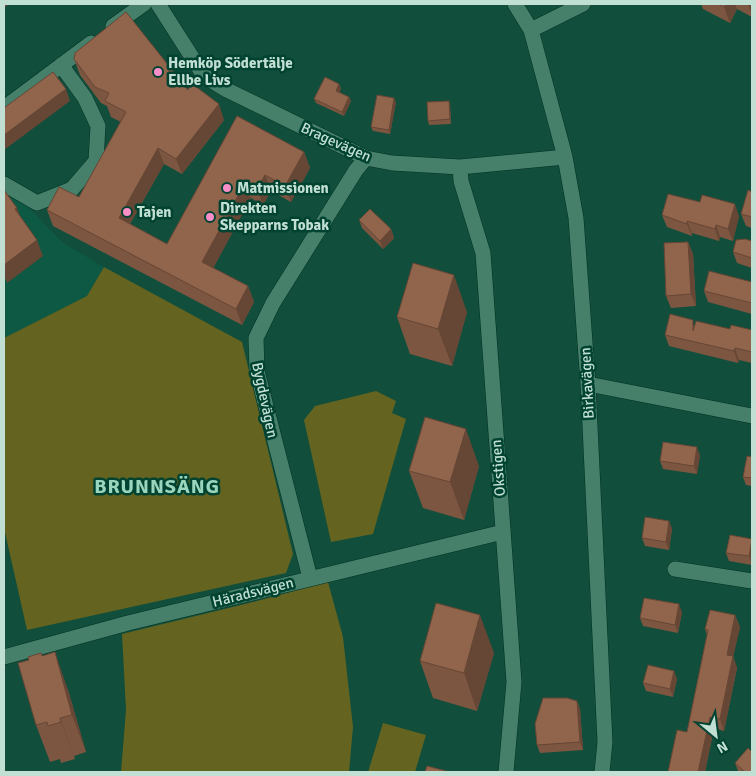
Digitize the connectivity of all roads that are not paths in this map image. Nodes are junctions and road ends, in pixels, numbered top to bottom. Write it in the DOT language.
graph roads {
  1 [pos="144,4"];
  2 [pos="158,4"];
  3 [pos="515,4"];
  4 [pos="583,4"];
  5 [pos="531,30"];
  6 [pos="61,65"];
  7 [pos="4,108"];
  8 [pos="565,157"];
  9 [pos="366,158"];
  10 [pos="460,167"];
  11 [pos="4,184"];
  12 [pos="588,384"];
  13 [pos="752,416"];
  14 [pos="503,532"];
  15 [pos="675,569"];
  16 [pos="310,578"];
  17 [pos="752,582"];
  18 [pos="4,657"];
  19 [pos="506,772"];
  20 [pos="602,772"];
  1 -- 6 [label="street"];
  2 -- 9 [label="street, Bragevägen"];
  3 -- 5 [label="street, Birkavägen"];
  4 -- 5 [label="street"];
  5 -- 8 [label="street, Birkavägen"];
  6 -- 7 [label="street"];
  6 -- 11 [label="street"];
  8 -- 10 [label="street, Bragevägen"];
  8 -- 12 [label="street, Birkavägen"];
  9 -- 10 [label="street, Bragevägen"];
  9 -- 16 [label="street, Bygdevägen"];
  10 -- 14 [label="street, Okstigen"];
  12 -- 13 [label="street"];
  12 -- 20 [label="street, Birkavägen"];
  14 -- 16 [label="street, Häradsvägen"];
  14 -- 19 [label="street, Okstigen"];
  15 -- 17 [label="street"];
  16 -- 18 [label="street, Häradsvägen"];
}
